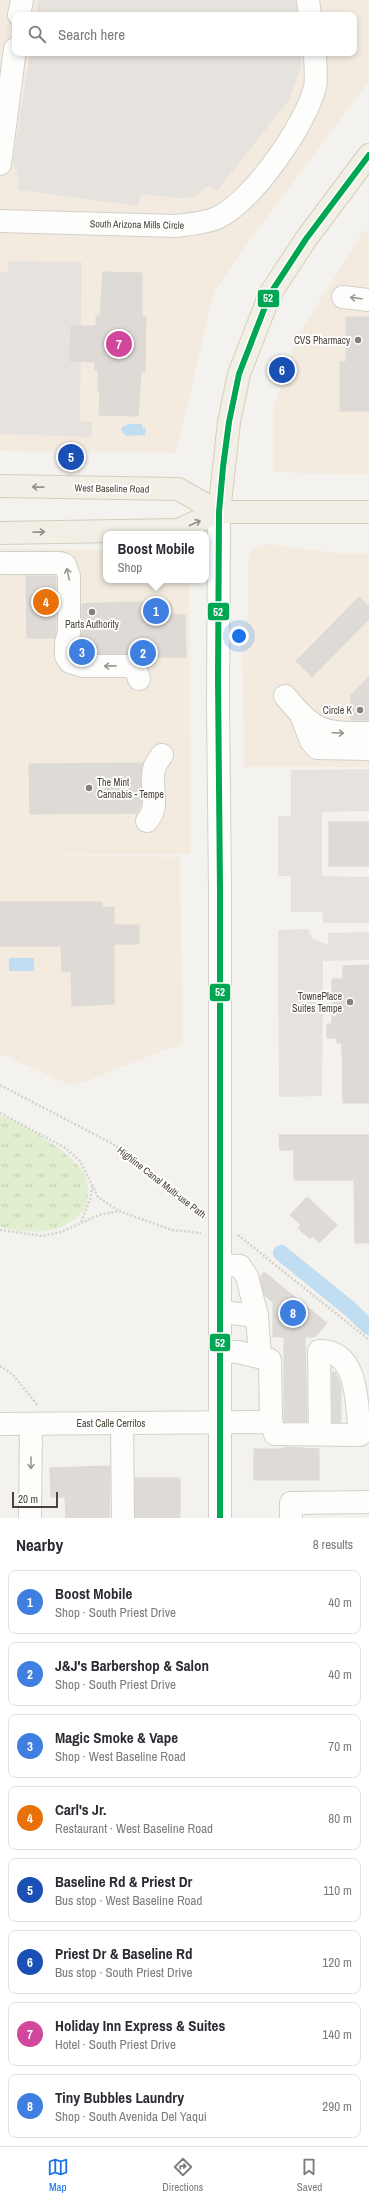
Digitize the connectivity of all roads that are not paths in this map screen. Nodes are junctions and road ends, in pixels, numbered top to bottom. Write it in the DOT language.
graph roads {
  1 [pos="308,0"];
  2 [pos="310,12"];
  3 [pos="14,56"];
  4 [pos="315,56"];
  5 [pos="369,155"];
  6 [pos="0,164"];
  7 [pos="0,221"];
  8 [pos="343,297"];
  9 [pos="369,300"];
  10 [pos="0,486"];
  11 [pos="219,512"];
  12 [pos="369,512"];
  13 [pos="103,531"];
  14 [pos="119,531"];
  15 [pos="0,533"];
  16 [pos="2,563"];
  17 [pos="139,679"];
  18 [pos="285,696"];
  19 [pos="301,715"];
  20 [pos="369,733"];
  21 [pos="369,749"];
  22 [pos="162,755"];
  23 [pos="147,822"];
  24 [pos="220,1265"];
  25 [pos="221,1312"];
  26 [pos="257,1316"];
  27 [pos="221,1352"];
  28 [pos="260,1357"];
  29 [pos="221,1422"];
  30 [pos="271,1422"];
  31 [pos="122,1423"];
  32 [pos="0,1424"];
  33 [pos="40,1424"];
  34 [pos="320,1434"];
  35 [pos="369,1502"];
  36 [pos="30,1518"];
  37 [pos="122,1518"];
  38 [pos="220,1518"];
  39 [pos="291,1518"];
  1 -- 2 [label="street"];
  3 -- 6 [label="street"];
  4 -- 7 [label="street, South Arizona Mills Circle"];
  5 -- 11 [label="main road"];
  9 -- 8 [label="street, one-way"];
  11 -- 10 [label="main road, West Baseline Road, one-way"];
  11 -- 12 [label="main road, West Baseline Road"];
  14 -- 11 [label="main road, West Baseline Road, one-way"];
  11 -- 24 [label="street"];
  15 -- 13 [label="main road, West Baseline Road, one-way"];
  17 -- 16 [label="street, one-way"];
  18 -- 19 [label="street"];
  19 -- 20 [label="street, one-way"];
  19 -- 21 [label="street"];
  22 -- 23 [label="street"];
  24 -- 25 [label="street"];
  24 -- 26 [label="street"];
  25 -- 26 [label="street"];
  25 -- 27 [label="street"];
  26 -- 28 [label="street"];
  27 -- 28 [label="street"];
  27 -- 29 [label="street"];
  28 -- 30 [label="street"];
  29 -- 30 [label="street, East Calle Cerritos"];
  29 -- 31 [label="street, East Calle Cerritos"];
  29 -- 38 [label="street"];
  30 -- 34 [label="street"];
  31 -- 33 [label="street, East Calle Cerritos"];
  31 -- 37 [label="street"];
  32 -- 33 [label="street, East Calle Cerritos"];
  33 -- 36 [label="street, one-way"];
  35 -- 39 [label="street"];
}
